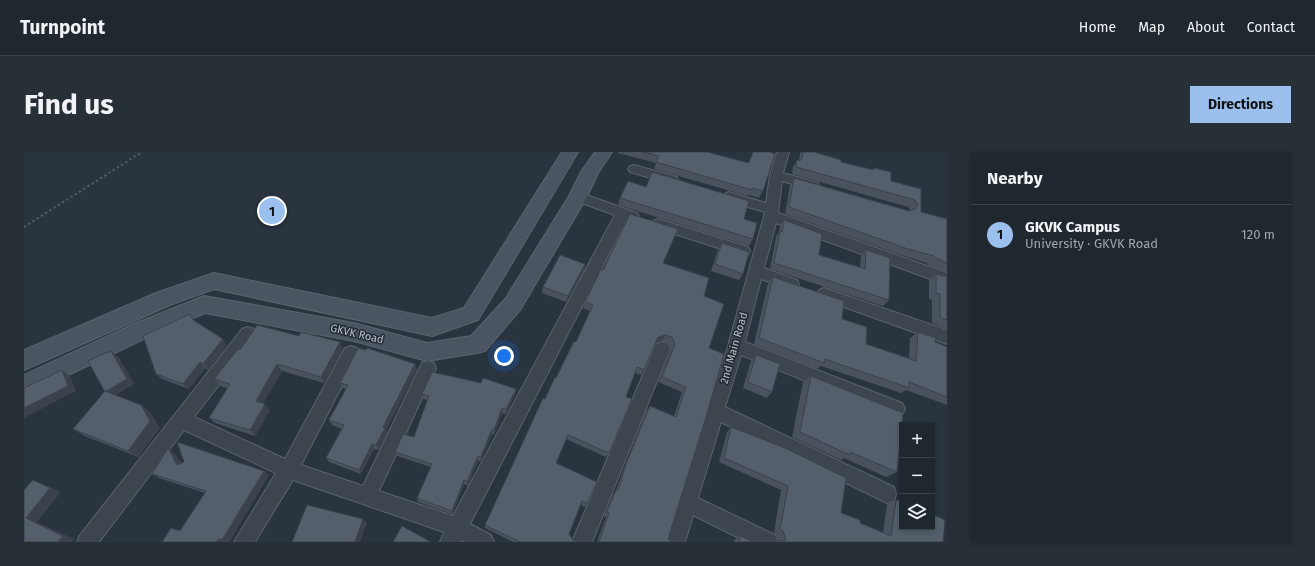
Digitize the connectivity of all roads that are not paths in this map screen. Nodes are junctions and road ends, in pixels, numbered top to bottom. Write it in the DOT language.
graph roads {
  1 [pos="570,152"];
  2 [pos="604,152"];
  3 [pos="783,152"];
  4 [pos="634,169"];
  5 [pos="776,175"];
  6 [pos="687,185"];
  7 [pos="828,190"];
  8 [pos="718,194"];
  9 [pos="578,197"];
  10 [pos="623,213"];
  11 [pos="771,213"];
  12 [pos="757,264"];
  13 [pos="947,279"];
  14 [pos="248,334"];
  15 [pos="947,337"];
  16 [pos="736,346"];
  17 [pos="662,349"];
  18 [pos="351,353"];
  19 [pos="24,360"];
  20 [pos="428,368"];
  21 [pos="24,386"];
  22 [pos="896,408"];
  23 [pos="715,411"];
  24 [pos="181,420"];
  25 [pos="289,470"];
  26 [pos="887,494"];
  27 [pos="367,497"];
  28 [pos="687,502"];
  29 [pos="454,534"];
  30 [pos="87,542"];
  31 [pos="244,542"];
  32 [pos="484,542"];
  33 [pos="582,542"];
  34 [pos="675,542"];
  35 [pos="768,542"];
  1 -- 19 [label="main road, GKVK Road"];
  2 -- 9 [label="main road, GKVK Road"];
  3 -- 5 [label="street, 2nd Main Road"];
  4 -- 6 [label="street"];
  5 -- 7 [label="street"];
  5 -- 11 [label="street, 2nd Main Road"];
  8 -- 11 [label="street"];
  9 -- 10 [label="street"];
  9 -- 21 [label="main road, GKVK Road"];
  10 -- 12 [label="street"];
  10 -- 29 [label="street"];
  11 -- 12 [label="street, 2nd Main Road"];
  11 -- 13 [label="street"];
  12 -- 15 [label="street"];
  12 -- 16 [label="street, 2nd Main Road"];
  14 -- 24 [label="street"];
  16 -- 22 [label="street"];
  16 -- 23 [label="street, 2nd Main Road"];
  17 -- 33 [label="street"];
  18 -- 25 [label="street"];
  20 -- 27 [label="street"];
  23 -- 26 [label="street"];
  23 -- 28 [label="street, 2nd Main Road"];
  24 -- 25 [label="street"];
  24 -- 30 [label="street"];
  25 -- 27 [label="street"];
  25 -- 31 [label="street"];
  27 -- 29 [label="street"];
  28 -- 34 [label="street, 2nd Main Road"];
  28 -- 35 [label="street"];
  29 -- 32 [label="street"];
}
